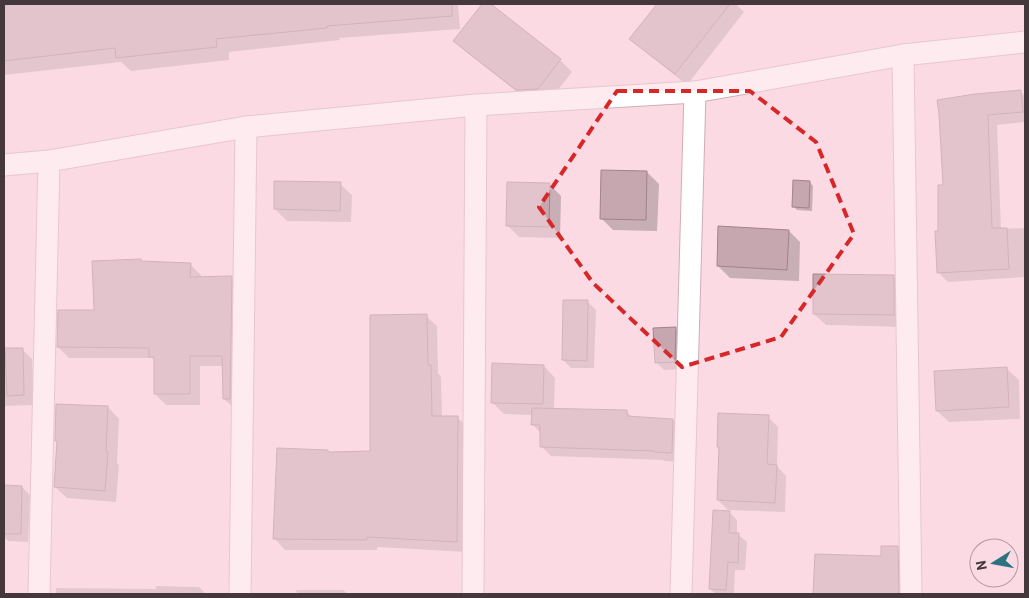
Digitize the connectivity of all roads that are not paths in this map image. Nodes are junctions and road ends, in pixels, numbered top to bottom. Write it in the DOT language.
graph roads {
  1 [pos="1025,42"];
  2 [pos="903,55"];
  3 [pos="695,92"];
  4 [pos="476,105"];
  5 [pos="246,127"];
  6 [pos="48,161"];
  7 [pos="4,165"];
  8 [pos="39,594"];
  9 [pos="240,594"];
  10 [pos="473,594"];
  11 [pos="681,594"];
  12 [pos="911,594"];
  1 -- 2 [label="street"];
  2 -- 3 [label="street"];
  2 -- 12 [label="street"];
  3 -- 4 [label="street"];
  3 -- 11 [label="street"];
  4 -- 5 [label="street"];
  4 -- 10 [label="street"];
  5 -- 6 [label="street"];
  5 -- 9 [label="street"];
  6 -- 7 [label="street"];
  6 -- 8 [label="street"];
}
